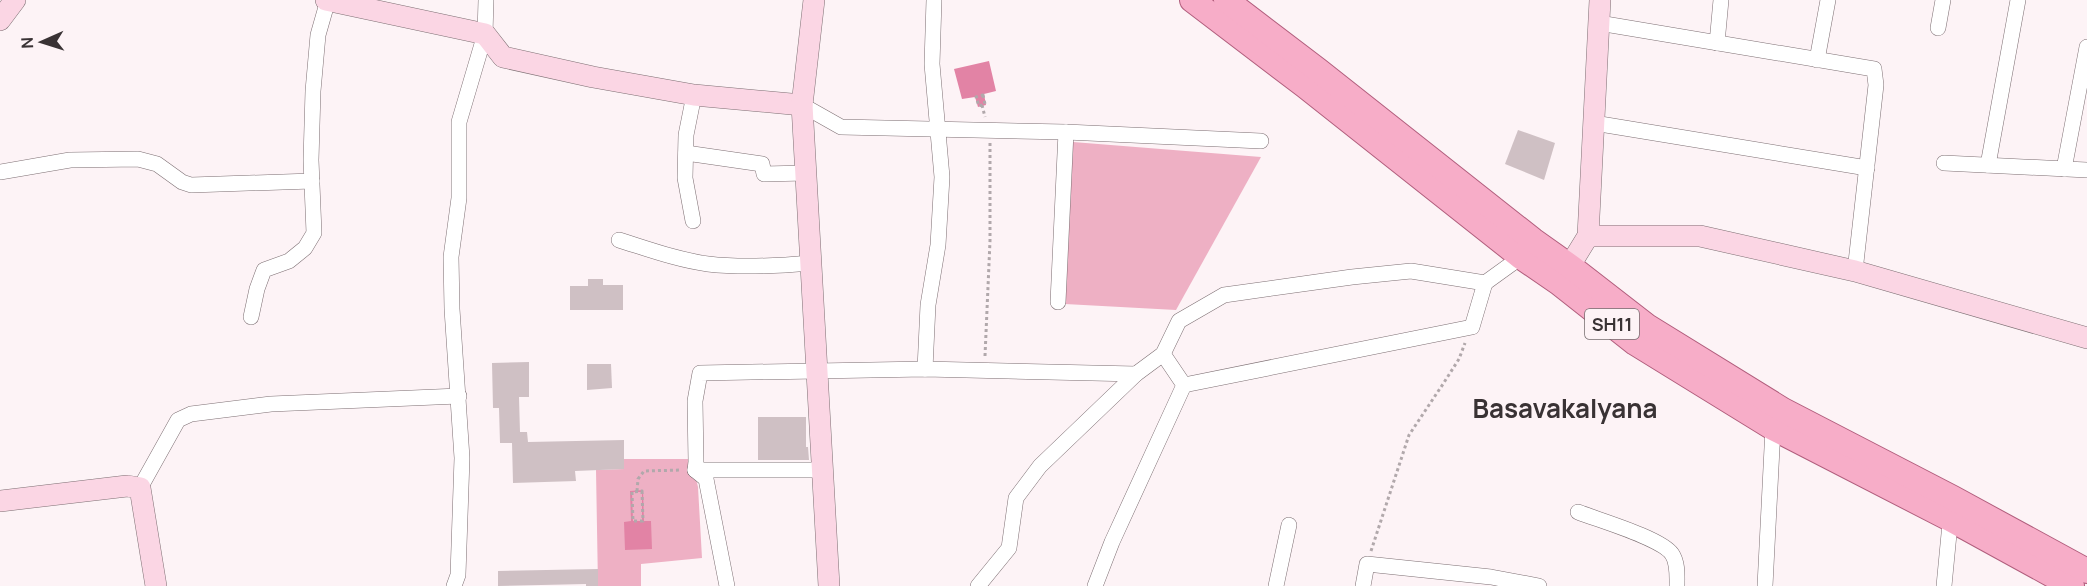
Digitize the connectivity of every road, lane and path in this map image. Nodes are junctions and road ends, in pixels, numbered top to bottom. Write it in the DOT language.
graph roads {
  1 [pos="15,0"];
  2 [pos="327,0"];
  3 [pos="486,0"];
  4 [pos="814,0"];
  5 [pos="934,0"];
  6 [pos="1192,0"];
  7 [pos="1226,0"];
  8 [pos="1600,0"];
  9 [pos="1721,0"];
  10 [pos="1828,0"];
  11 [pos="1943,0"];
  12 [pos="2018,0"];
  13 [pos="0,20"];
  14 [pos="1599,23"];
  15 [pos="1938,28"];
  16 [pos="485,34"];
  17 [pos="1717,43"];
  18 [pos="2087,47"];
  19 [pos="1817,60"];
  20 [pos="694,95"];
  21 [pos="802,105"];
  22 [pos="982,105"];
  23 [pos="1594,123"];
  24 [pos="937,130"];
  25 [pos="990,131"];
  26 [pos="1066,132"];
  27 [pos="1261,141"];
  28 [pos="686,153"];
  29 [pos="1944,163"];
  30 [pos="1988,165"];
  31 [pos="1867,168"];
  32 [pos="2064,169"];
  33 [pos="2087,170"];
  34 [pos="0,172"];
  35 [pos="805,173"];
  36 [pos="312,181"];
  37 [pos="693,220"];
  38 [pos="1588,236"];
  39 [pos="619,240"];
  40 [pos="1527,248"];
  41 [pos="811,263"];
  42 [pos="1856,271"];
  43 [pos="1565,275"];
  44 [pos="1485,283"];
  45 [pos="1058,302"];
  46 [pos="251,317"];
  47 [pos="1472,327"];
  48 [pos="2087,338"];
  49 [pos="1163,354"];
  50 [pos="925,369"];
  51 [pos="984,369"];
  52 [pos="817,370"];
  53 [pos="1136,374"];
  54 [pos="1184,385"];
  55 [pos="459,396"];
  56 [pos="1778,419"];
  57 [pos="695,470"];
  58 [pos="823,470"];
  59 [pos="140,488"];
  60 [pos="638,492"];
  61 [pos="0,501"];
  62 [pos="1952,509"];
  63 [pos="1578,512"];
  64 [pos="1289,525"];
  65 [pos="1367,564"];
  66 [pos="2087,571"];
  67 [pos="156,586"];
  68 [pos="454,586"];
  69 [pos="727,586"];
  70 [pos="829,586"];
  71 [pos="978,586"];
  72 [pos="1095,586"];
  73 [pos="1276,586"];
  74 [pos="1363,586"];
  75 [pos="1539,586"];
  76 [pos="1677,586"];
  77 [pos="1765,586"];
  78 [pos="1944,586"];
  79 [pos="2072,586"];
  1 -- 13 [label="street"];
  2 -- 16 [label="street"];
  2 -- 36 [label="street"];
  3 -- 16 [label="street"];
  4 -- 21 [label="street"];
  5 -- 24 [label="street"];
  6 -- 40 [label="main road, SH11"];
  7 -- 40 [label="main road, SH11"];
  8 -- 14 [label="street"];
  9 -- 17 [label="street"];
  10 -- 19 [label="street"];
  11 -- 15 [label="street"];
  12 -- 30 [label="street"];
  14 -- 17 [label="street"];
  14 -- 23 [label="street"];
  16 -- 20 [label="street"];
  16 -- 55 [label="street"];
  17 -- 19 [label="street"];
  18 -- 32 [label="street"];
  19 -- 31 [label="street"];
  20 -- 21 [label="street"];
  20 -- 28 [label="street"];
  21 -- 24 [label="street"];
  21 -- 35 [label="street"];
  22 -- 25 [label="path"];
  23 -- 31 [label="street"];
  23 -- 38 [label="street"];
  24 -- 25 [label="street"];
  24 -- 50 [label="street"];
  25 -- 26 [label="street"];
  25 -- 51 [label="path"];
  26 -- 27 [label="street"];
  26 -- 45 [label="street"];
  28 -- 35 [label="street"];
  28 -- 37 [label="street"];
  29 -- 30 [label="street"];
  30 -- 32 [label="street"];
  31 -- 42 [label="street"];
  32 -- 33 [label="street"];
  34 -- 36 [label="street"];
  35 -- 41 [label="street"];
  36 -- 46 [label="street"];
  38 -- 42 [label="street"];
  38 -- 43 [label="street"];
  39 -- 41 [label="street"];
  40 -- 43 [label="main road, SH11"];
  40 -- 44 [label="street"];
  41 -- 52 [label="street"];
  42 -- 48 [label="street"];
  43 -- 56 [label="main road, SH11"];
  44 -- 47 [label="street"];
  44 -- 49 [label="street"];
  47 -- 54 [label="street"];
  47 -- 65 [label="path"];
  49 -- 53 [label="street"];
  49 -- 54 [label="street"];
  50 -- 51 [label="street"];
  50 -- 52 [label="street"];
  51 -- 53 [label="street"];
  52 -- 57 [label="street"];
  52 -- 58 [label="street"];
  53 -- 71 [label="street"];
  54 -- 72 [label="street"];
  55 -- 59 [label="street"];
  55 -- 68 [label="street"];
  56 -- 62 [label="main road, SH11"];
  56 -- 77 [label="street"];
  57 -- 58 [label="street"];
  57 -- 60 [label="path"];
  57 -- 69 [label="street"];
  58 -- 70 [label="street"];
  59 -- 61 [label="street"];
  59 -- 67 [label="street"];
  60 -- 60 [label="path"];
  62 -- 66 [label="main road, SH11"];
  62 -- 78 [label="street"];
  62 -- 79 [label="main road, SH11"];
  63 -- 76 [label="street"];
  64 -- 73 [label="street"];
  65 -- 74 [label="street"];
  65 -- 75 [label="street"];
}
